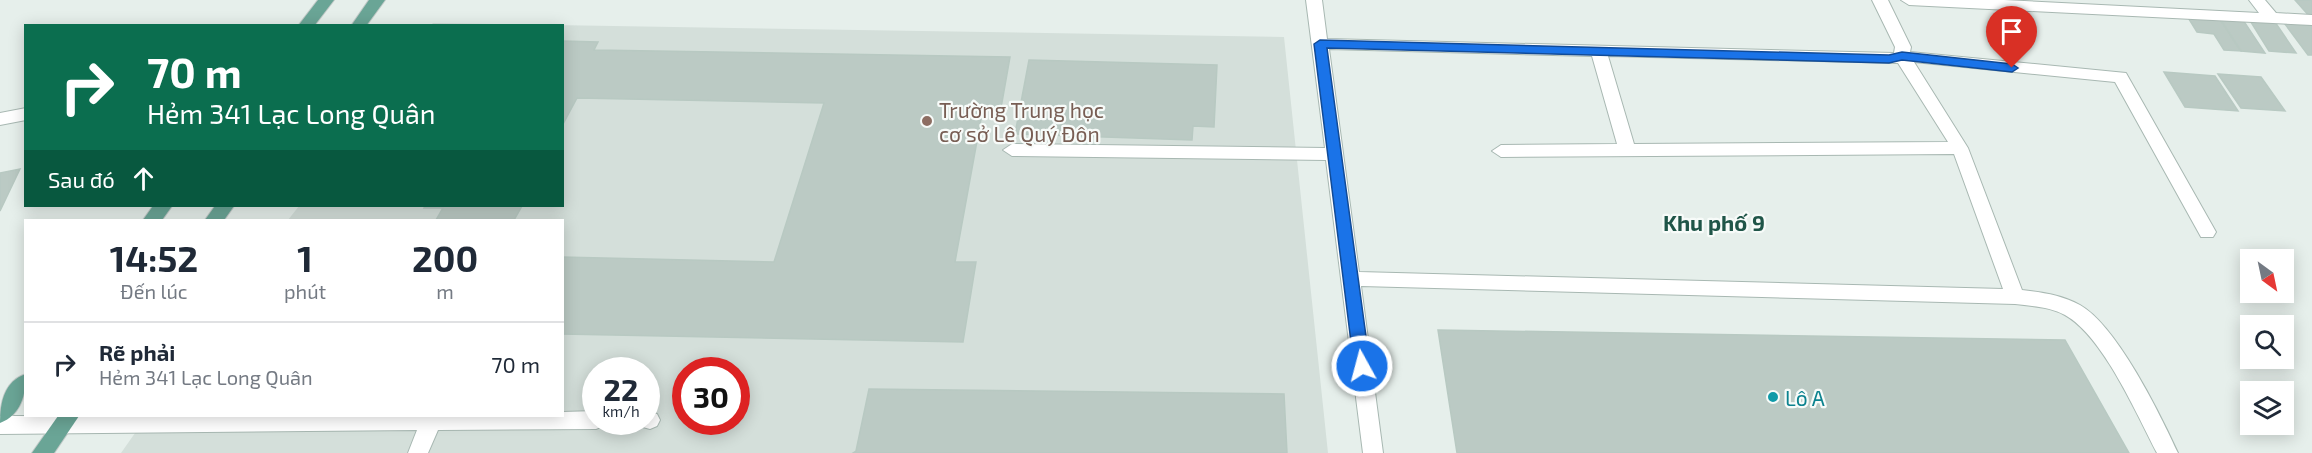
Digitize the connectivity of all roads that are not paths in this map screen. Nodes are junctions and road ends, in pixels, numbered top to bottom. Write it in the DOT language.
graph roads {
  1 [pos="326,0"];
  2 [pos="377,0"];
  3 [pos="1314,0"];
  4 [pos="1880,0"];
  5 [pos="1909,0"];
  6 [pos="2257,0"];
  7 [pos="2272,18"];
  8 [pos="2312,20"];
  9 [pos="307,24"];
  10 [pos="359,24"];
  11 [pos="1320,44"];
  12 [pos="1599,51"];
  13 [pos="1902,56"];
  14 [pos="24,114"];
  15 [pos="0,119"];
  16 [pos="1960,148"];
  17 [pos="1012,150"];
  18 [pos="1501,151"];
  19 [pos="1627,152"];
  20 [pos="1334,154"];
  21 [pos="163,207"];
  22 [pos="224,207"];
  23 [pos="153,219"];
  24 [pos="215,219"];
  25 [pos="2207,232"];
  26 [pos="1350,279"];
  27 [pos="2015,297"];
  28 [pos="24,384"];
  29 [pos="0,414"];
  30 [pos="66,419"];
  31 [pos="582,420"];
  32 [pos="431,421"];
  33 [pos="0,424"];
  34 [pos="42,453"];
  35 [pos="418,453"];
  36 [pos="1373,453"];
  37 [pos="2168,453"];
  1 -- 9 [label="main road"];
  2 -- 10 [label="main road"];
  3 -- 11 [label="street"];
  4 -- 13 [label="street"];
  5 -- 7 [label="street"];
  6 -- 7 [label="street"];
  7 -- 8 [label="street"];
  11 -- 12 [label="street"];
  11 -- 20 [label="street"];
  12 -- 13 [label="street"];
  12 -- 19 [label="street"];
  13 -- 16 [label="street"];
  13 -- 25 [label="street"];
  14 -- 15 [label="street"];
  16 -- 19 [label="street"];
  16 -- 27 [label="street"];
  17 -- 20 [label="street"];
  18 -- 19 [label="street"];
  20 -- 26 [label="street"];
  21 -- 23 [label="main road"];
  22 -- 24 [label="main road"];
  26 -- 27 [label="street"];
  26 -- 36 [label="street"];
  27 -- 37 [label="street"];
  28 -- 29 [label="main road"];
  30 -- 32 [label="street"];
  30 -- 33 [label="street"];
  30 -- 34 [label="main road"];
  31 -- 32 [label="street"];
  32 -- 35 [label="street"];
}
